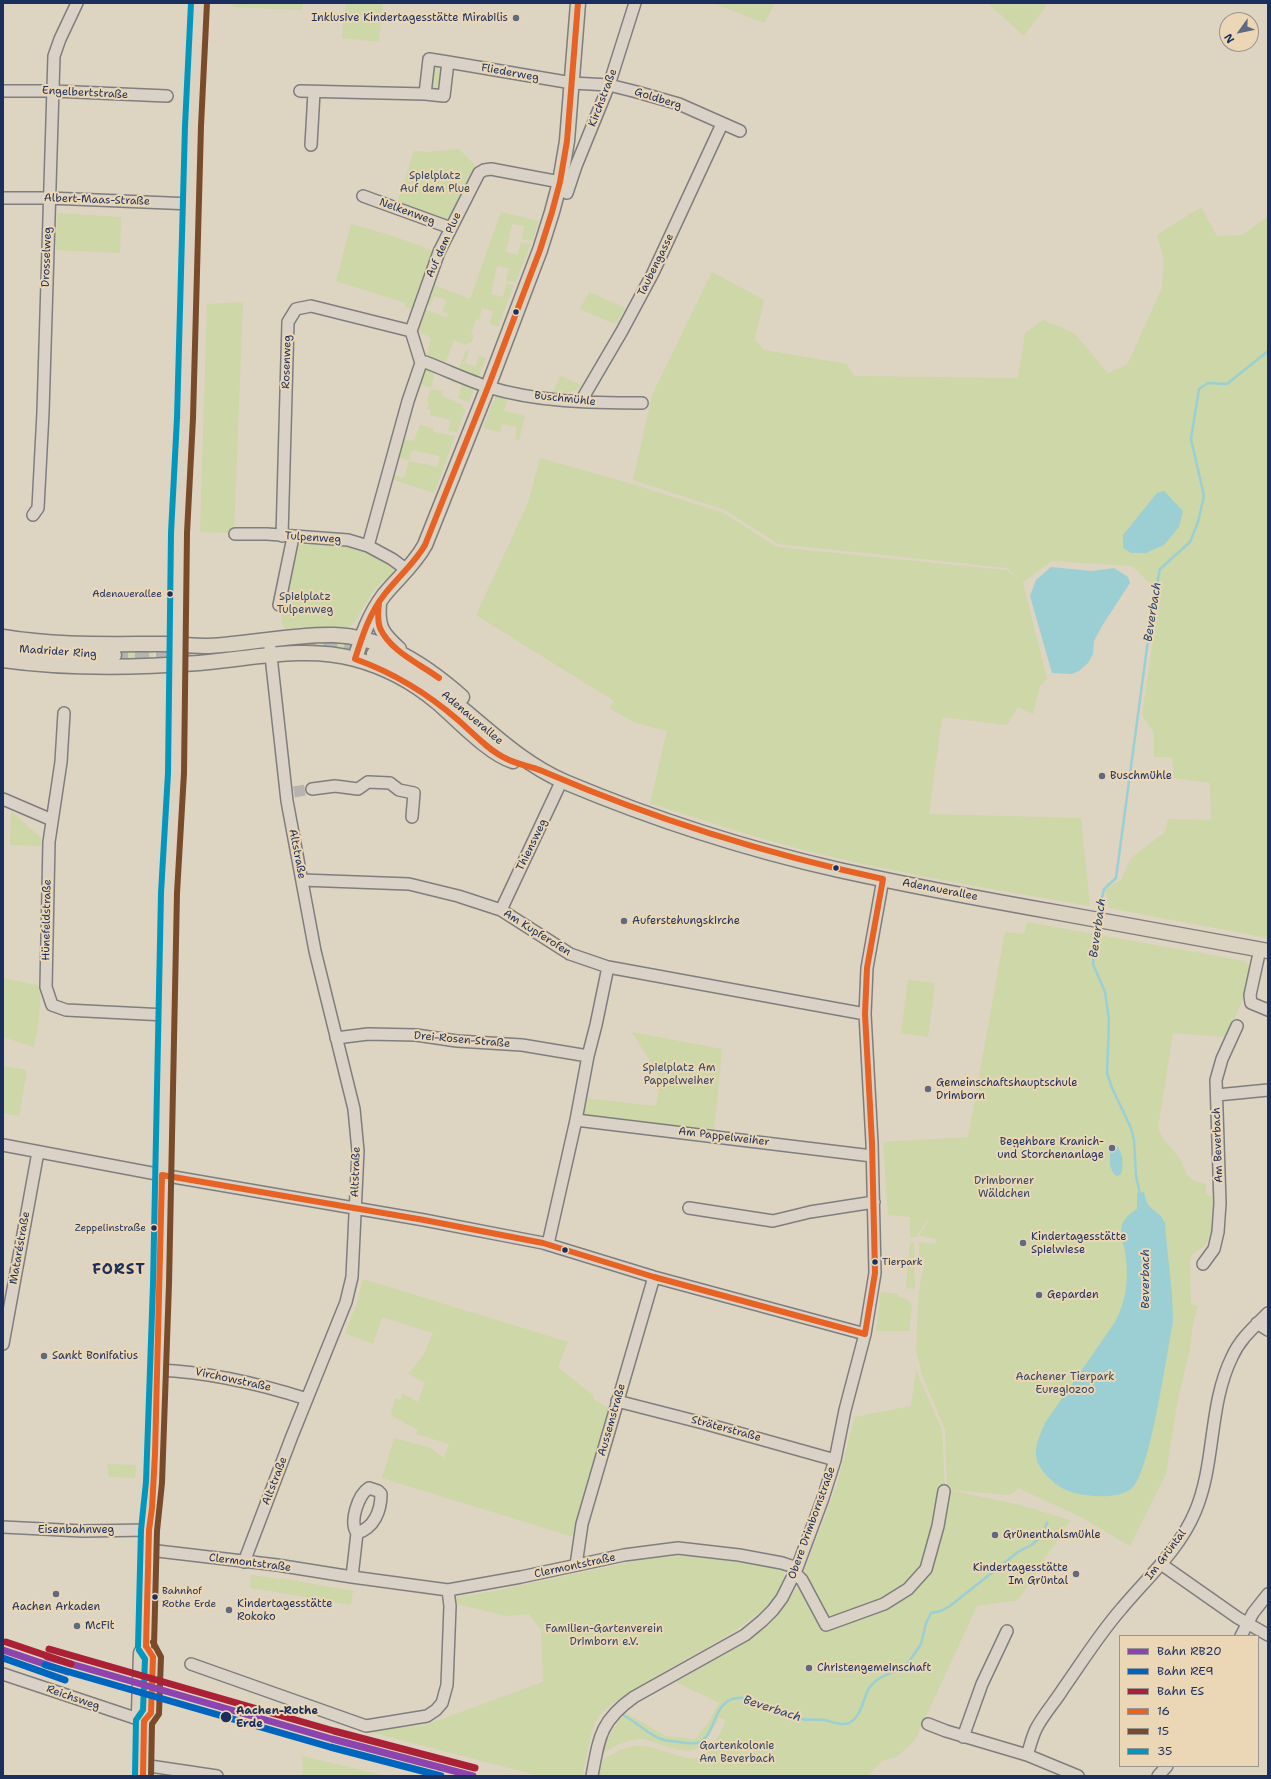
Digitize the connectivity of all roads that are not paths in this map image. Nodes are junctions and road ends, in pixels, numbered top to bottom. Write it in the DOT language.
graph roads {
  1 [pos="77,3"];
  2 [pos="200,3"];
  3 [pos="578,3"];
  4 [pos="635,3"];
  5 [pos="448,62"];
  6 [pos="572,84"];
  7 [pos="609,86"];
  8 [pos="3,91"];
  9 [pos="53,91"];
  10 [pos="300,92"];
  11 [pos="314,92"];
  12 [pos="425,94"];
  13 [pos="167,96"];
  14 [pos="722,124"];
  15 [pos="740,131"];
  16 [pos="311,145"];
  17 [pos="564,188"];
  18 [pos="363,196"];
  19 [pos="3,198"];
  20 [pos="49,198"];
  21 [pos="192,204"];
  22 [pos="450,228"];
  23 [pos="411,331"];
  24 [pos="421,363"];
  25 [pos="488,387"];
  26 [pos="581,401"];
  27 [pos="642,402"];
  28 [pos="33,515"];
  29 [pos="235,534"];
  30 [pos="288,537"];
  31 [pos="368,546"];
  32 [pos="408,570"];
  33 [pos="379,603"];
  34 [pos="279,605"];
  35 [pos="3,637"];
  36 [pos="361,639"];
  37 [pos="270,640"];
  38 [pos="177,644"];
  39 [pos="3,648"];
  40 [pos="374,654"];
  41 [pos="271,655"];
  42 [pos="114,656"];
  43 [pos="408,657"];
  44 [pos="355,659"];
  45 [pos="3,660"];
  46 [pos="177,665"];
  47 [pos="64,713"];
  48 [pos="538,768"];
  49 [pos="562,780"];
  50 [pos="312,789"];
  51 [pos="3,799"];
  52 [pos="412,817"];
  53 [pos="52,820"];
  54 [pos="883,879"];
  55 [pos="302,880"];
  56 [pos="501,910"];
  57 [pos="1264,950"];
  58 [pos="608,967"];
  59 [pos="1268,1010"];
  60 [pos="865,1014"];
  61 [pos="166,1015"];
  62 [pos="1237,1026"];
  63 [pos="336,1038"];
  64 [pos="588,1056"];
  65 [pos="1268,1090"];
  66 [pos="1217,1095"];
  67 [pos="576,1120"];
  68 [pos="3,1145"];
  69 [pos="38,1152"];
  70 [pos="872,1156"];
  71 [pos="162,1175"];
  72 [pos="874,1202"];
  73 [pos="355,1208"];
  74 [pos="689,1208"];
  75 [pos="548,1244"];
  76 [pos="1203,1264"];
  77 [pos="654,1277"];
  78 [pos="1268,1313"];
  79 [pos="1258,1324"];
  80 [pos="1268,1330"];
  81 [pos="864,1334"];
  82 [pos="3,1344"];
  83 [pos="158,1370"];
  84 [pos="307,1400"];
  85 [pos="617,1401"];
  86 [pos="835,1460"];
  87 [pos="944,1491"];
  88 [pos="3,1527"];
  89 [pos="149,1530"];
  90 [pos="357,1533"];
  91 [pos="149,1550"];
  92 [pos="244,1562"];
  93 [pos="1161,1564"];
  94 [pos="576,1565"];
  95 [pos="796,1571"];
  96 [pos="352,1577"];
  97 [pos="448,1590"];
  98 [pos="1268,1594"];
  99 [pos="1248,1623"];
  100 [pos="1007,1631"];
  101 [pos="1242,1635"];
  102 [pos="1268,1635"];
  103 [pos="190,1664"];
  104 [pos="3,1674"];
  105 [pos="144,1721"];
  106 [pos="928,1724"];
  107 [pos="963,1737"];
  108 [pos="1027,1755"];
  109 [pos="1166,1767"];
  110 [pos="143,1770"];
  111 [pos="217,1776"];
  112 [pos="592,1776"];
  113 [pos="1078,1776"];
  114 [pos="1158,1776"];
  1 -- 9 [label="street, Drosselweg"];
  2 -- 21 [label="main road"];
  3 -- 6 [label="main road"];
  4 -- 7 [label="street, Kirchstraße"];
  5 -- 6 [label="street, Fliederweg"];
  5 -- 12 [label="street"];
  5 -- 12 [label="street, Fliederweg"];
  6 -- 7 [label="street, Goldberg"];
  6 -- 17 [label="main road"];
  7 -- 14 [label="street, Goldberg"];
  7 -- 17 [label="street, Kirchstraße"];
  8 -- 9 [label="street, Engelbertstraße"];
  9 -- 13 [label="street, Engelbertstraße"];
  9 -- 20 [label="street, Drosselweg"];
  10 -- 11 [label="street"];
  11 -- 12 [label="street"];
  11 -- 16 [label="street"];
  14 -- 15 [label="street, Goldberg"];
  14 -- 26 [label="street, Taubengasse"];
  17 -- 22 [label="street, Auf dem Plue"];
  17 -- 25 [label="main road"];
  18 -- 22 [label="street, Nelkenweg"];
  19 -- 20 [label="street, Albert-Maas-Straße"];
  20 -- 21 [label="street, Albert-Maas-Straße"];
  20 -- 28 [label="street, Drosselweg"];
  21 -- 38 [label="main road"];
  22 -- 23 [label="street, Auf dem Plue"];
  23 -- 24 [label="street"];
  23 -- 30 [label="street, Rosenweg"];
  24 -- 25 [label="street, Buschmühle"];
  24 -- 31 [label="street"];
  25 -- 26 [label="street, Buschmühle"];
  25 -- 32 [label="main road"];
  26 -- 27 [label="street, Buschmühle"];
  29 -- 30 [label="street, Tulpenweg"];
  30 -- 31 [label="street, Tulpenweg"];
  30 -- 34 [label="street, Rosenweg"];
  31 -- 32 [label="street, Tulpenweg"];
  32 -- 33 [label="main road"];
  33 -- 36 [label="main road"];
  33 -- 43 [label="main road"];
  35 -- 38 [label="main road"];
  36 -- 37 [label="main road"];
  36 -- 43 [label="main road"];
  36 -- 44 [label="main road"];
  37 -- 38 [label="main road"];
  37 -- 41 [label="street, Altstraße"];
  38 -- 46 [label="main road"];
  39 -- 42 [label="main road, Madrider Ring"];
  40 -- 48 [label="main road, Adenauerallee"];
  41 -- 44 [label="main road"];
  41 -- 46 [label="main road"];
  41 -- 55 [label="street, Altstraße"];
  43 -- 48 [label="main road"];
  44 -- 48 [label="main road"];
  45 -- 46 [label="main road"];
  46 -- 61 [label="main road"];
  47 -- 53 [label="street, Hünefeldstraße"];
  48 -- 49 [label="main road, Adenauerallee"];
  49 -- 54 [label="main road, Adenauerallee"];
  49 -- 56 [label="street, Thiensweg"];
  50 -- 52 [label="street"];
  51 -- 53 [label="street"];
  53 -- 61 [label="street, Hünefeldstraße"];
  54 -- 57 [label="main road, Adenauerallee"];
  54 -- 60 [label="street, Obere Drimbornstraße"];
  55 -- 56 [label="street, Am Kupferofen"];
  55 -- 63 [label="street, Altstraße"];
  56 -- 58 [label="street, Am Kupferofen"];
  57 -- 59 [label="street"];
  58 -- 60 [label="street, Am Kupferofen"];
  58 -- 64 [label="street"];
  60 -- 70 [label="street, Obere Drimbornstraße"];
  61 -- 71 [label="main road"];
  62 -- 66 [label="street, Am Beverbach"];
  63 -- 64 [label="street, Drei-Rosen-Straße"];
  63 -- 73 [label="street, Altstraße"];
  64 -- 67 [label="street"];
  65 -- 66 [label="street"];
  66 -- 76 [label="street, Am Beverbach"];
  67 -- 70 [label="street, Am Pappelweiher"];
  67 -- 75 [label="street"];
  68 -- 69 [label="street"];
  69 -- 71 [label="street"];
  69 -- 82 [label="street, Mataréstraße"];
  70 -- 72 [label="street, Obere Drimbornstraße"];
  71 -- 73 [label="street"];
  71 -- 83 [label="main road"];
  72 -- 74 [label="street"];
  72 -- 81 [label="street, Obere Drimbornstraße"];
  73 -- 75 [label="street"];
  73 -- 84 [label="street, Altstraße"];
  75 -- 77 [label="street"];
  77 -- 81 [label="street"];
  77 -- 85 [label="street, Aussemstraße"];
  78 -- 79 [label="street, Im Grüntal"];
  79 -- 80 [label="street"];
  79 -- 93 [label="street, Im Grüntal"];
  81 -- 86 [label="street, Obere Drimbornstraße"];
  83 -- 84 [label="street, Virchowstraße"];
  83 -- 89 [label="main road"];
  84 -- 92 [label="street, Altstraße"];
  85 -- 86 [label="street, Sträterstraße"];
  85 -- 94 [label="street, Aussemstraße"];
  86 -- 95 [label="street, Obere Drimbornstraße"];
  87 -- 95 [label="street"];
  88 -- 89 [label="street, Eisenbahnweg"];
  89 -- 91 [label="main road"];
  90 -- 96 [label="street"];
  91 -- 92 [label="street, Clermontstraße"];
  91 -- 105 [label="main road"];
  92 -- 96 [label="street, Clermontstraße"];
  93 -- 99 [label="street"];
  93 -- 108 [label="street, Im Grüntal"];
  94 -- 95 [label="street, Clermontstraße"];
  94 -- 97 [label="street, Clermontstraße"];
  95 -- 112 [label="street, Obere Drimbornstraße"];
  96 -- 97 [label="street, Clermontstraße"];
  97 -- 103 [label="street"];
  98 -- 99 [label="street"];
  99 -- 101 [label="street"];
  99 -- 102 [label="street"];
  100 -- 107 [label="street"];
  104 -- 105 [label="street, Reichsweg"];
  105 -- 110 [label="main road"];
  106 -- 107 [label="street"];
  107 -- 108 [label="street"];
  108 -- 113 [label="street"];
  109 -- 114 [label="street"];
  110 -- 111 [label="street"];
}
